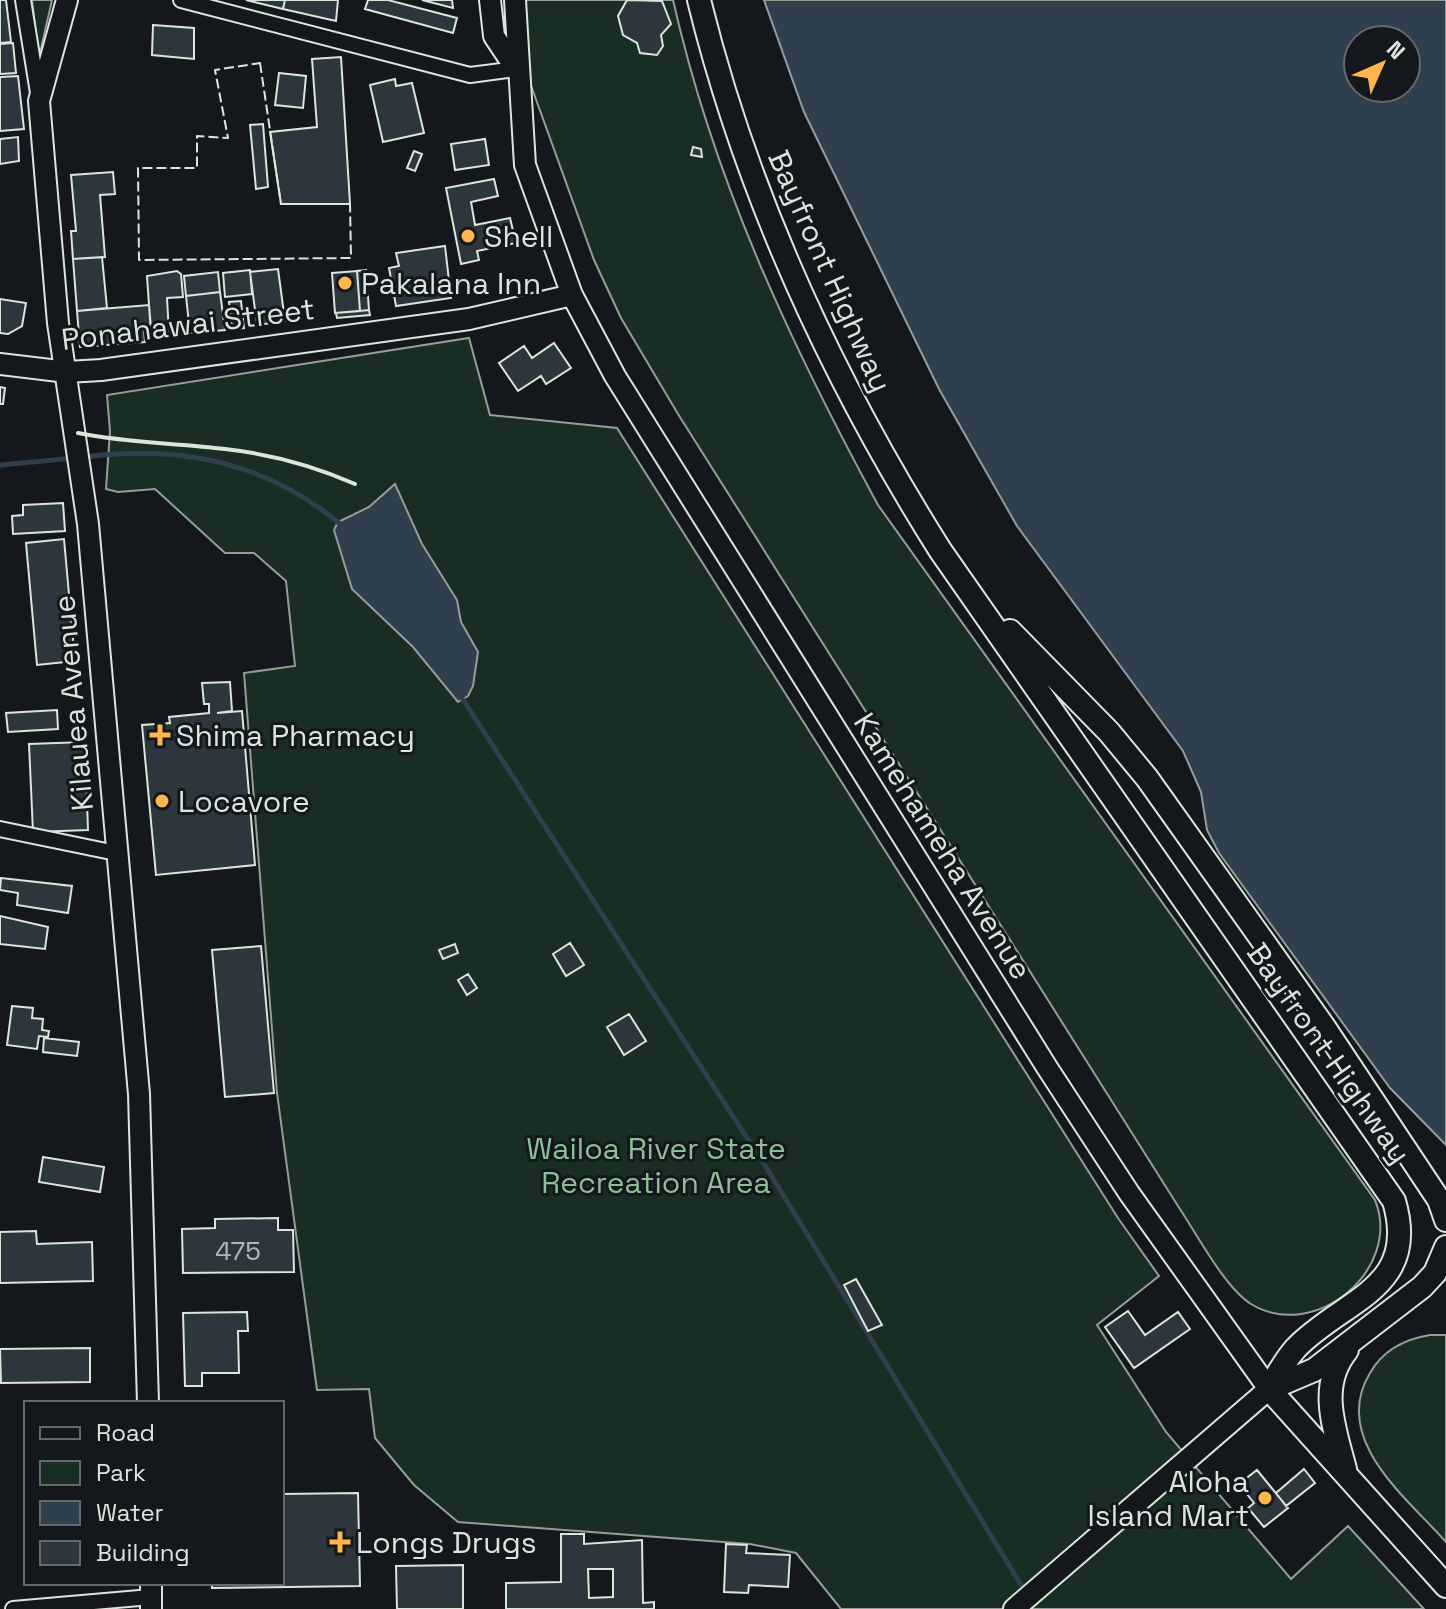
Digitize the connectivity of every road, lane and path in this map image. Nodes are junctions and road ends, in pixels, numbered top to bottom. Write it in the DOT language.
graph roads {
  1 [pos="23,0"];
  2 [pos="67,0"];
  3 [pos="181,0"];
  4 [pos="490,0"];
  5 [pos="515,0"];
  6 [pos="699,0"];
  7 [pos="516,69"];
  8 [pos="39,101"];
  9 [pos="572,295"];
  10 [pos="0,364"];
  11 [pos="67,372"];
  12 [pos="940,550"];
  13 [pos="0,829"];
  14 [pos="116,853"];
  15 [pos="1446,1220"];
  16 [pos="1446,1247"];
  17 [pos="1360,1333"];
  18 [pos="1269,1389"];
  19 [pos="148,1401"];
  20 [pos="1345,1471"];
  21 [pos="1446,1586"];
  22 [pos="151,1596"];
  23 [pos="13,1609"];
  24 [pos="1014,1609"];
  1 -- 8 [label="street, Kilauea Avenue"];
  2 -- 8 [label="street"];
  3 -- 7 [label="street"];
  4 -- 7 [label="street, Kamehameha Avenue"];
  5 -- 7 [label="street, Kamehameha Avenue"];
  6 -- 12 [label="main road, Bayfront Highway"];
  7 -- 9 [label="street, Kamehameha Avenue"];
  8 -- 11 [label="street, Kilauea Avenue"];
  9 -- 11 [label="street, Ponahawai Street"];
  9 -- 18 [label="street, Kamehameha Avenue"];
  10 -- 11 [label="street, Ponahawai Street"];
  11 -- 14 [label="street, Kilauea Avenue"];
  12 -- 15 [label="main road, Bayfront Highway"];
  12 -- 18 [label="main road, Bayfront Highway"];
  13 -- 14 [label="street"];
  14 -- 19 [label="street, Kilauea Avenue"];
  16 -- 17 [label="main road"];
  17 -- 18 [label="main road"];
  17 -- 20 [label="main road"];
  18 -- 20 [label="main road, Kamehameha Avenue"];
  18 -- 24 [label="street"];
  20 -- 21 [label="main road, Kamehameha Avenue"];
  22 -- 23 [label="street"];
}
